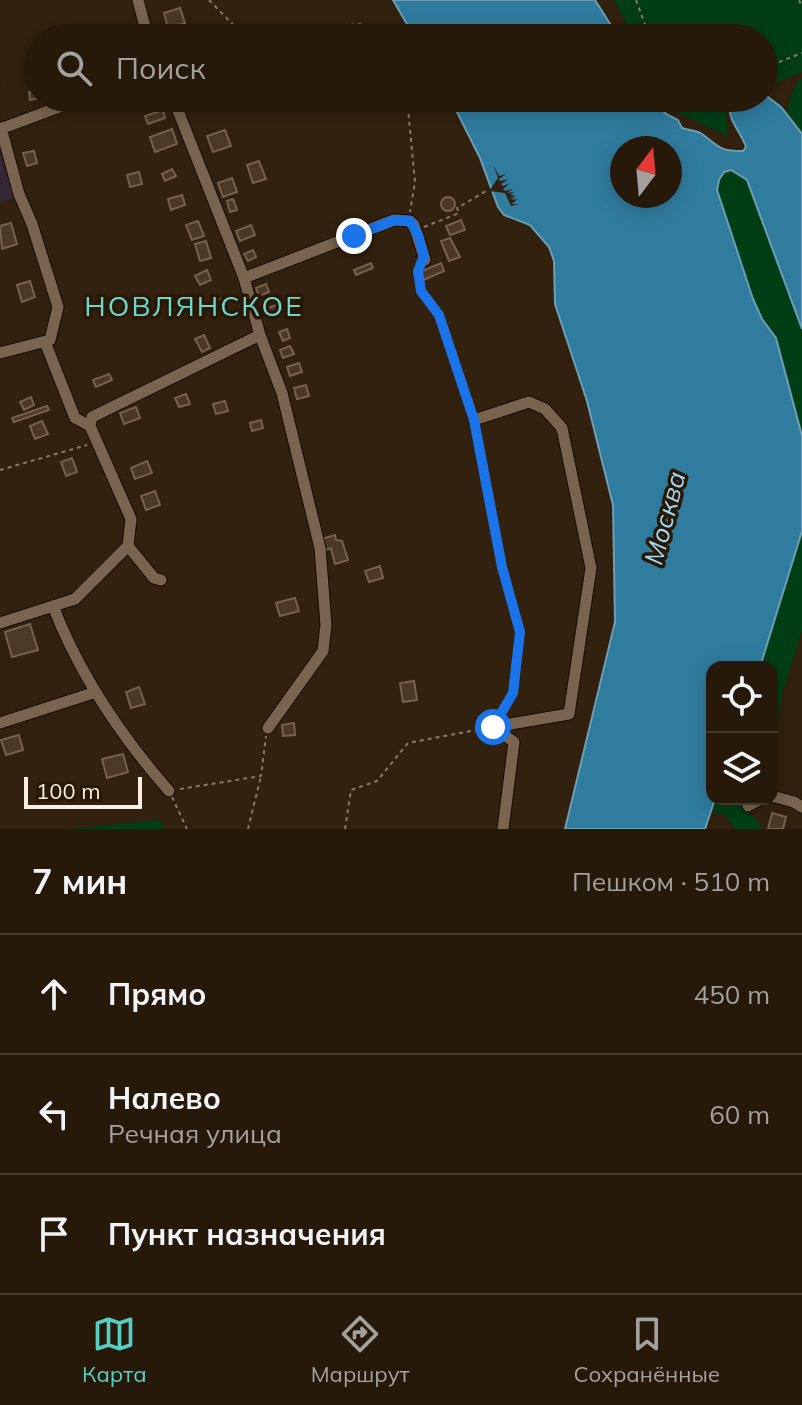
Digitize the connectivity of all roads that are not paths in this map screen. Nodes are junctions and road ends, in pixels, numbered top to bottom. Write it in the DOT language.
graph roads {
  1 [pos="138,0"];
  2 [pos="144,24"];
  3 [pos="46,112"];
  4 [pos="179,112"];
  5 [pos="1,129"];
  6 [pos="425,258"];
  7 [pos="244,278"];
  8 [pos="260,335"];
  9 [pos="45,342"];
  10 [pos="0,353"];
  11 [pos="474,420"];
  12 [pos="90,426"];
  13 [pos="128,546"];
  14 [pos="161,580"];
  15 [pos="53,606"];
  16 [pos="0,623"];
  17 [pos="93,693"];
  18 [pos="0,723"];
  19 [pos="268,728"];
  20 [pos="169,791"];
  21 [pos="778,798"];
  22 [pos="802,807"];
  23 [pos="503,829"];
  1 -- 2 [label="street"];
  3 -- 5 [label="street"];
  4 -- 7 [label="street"];
  5 -- 9 [label="street"];
  6 -- 7 [label="street"];
  7 -- 8 [label="street"];
  8 -- 12 [label="street"];
  8 -- 19 [label="street"];
  9 -- 10 [label="street"];
  9 -- 12 [label="street"];
  11 -- 23 [label="street"];
  12 -- 13 [label="street"];
  13 -- 14 [label="street"];
  13 -- 15 [label="street"];
  15 -- 16 [label="street"];
  15 -- 17 [label="street"];
  17 -- 18 [label="street"];
  17 -- 20 [label="street"];
  21 -- 22 [label="street"];
}
